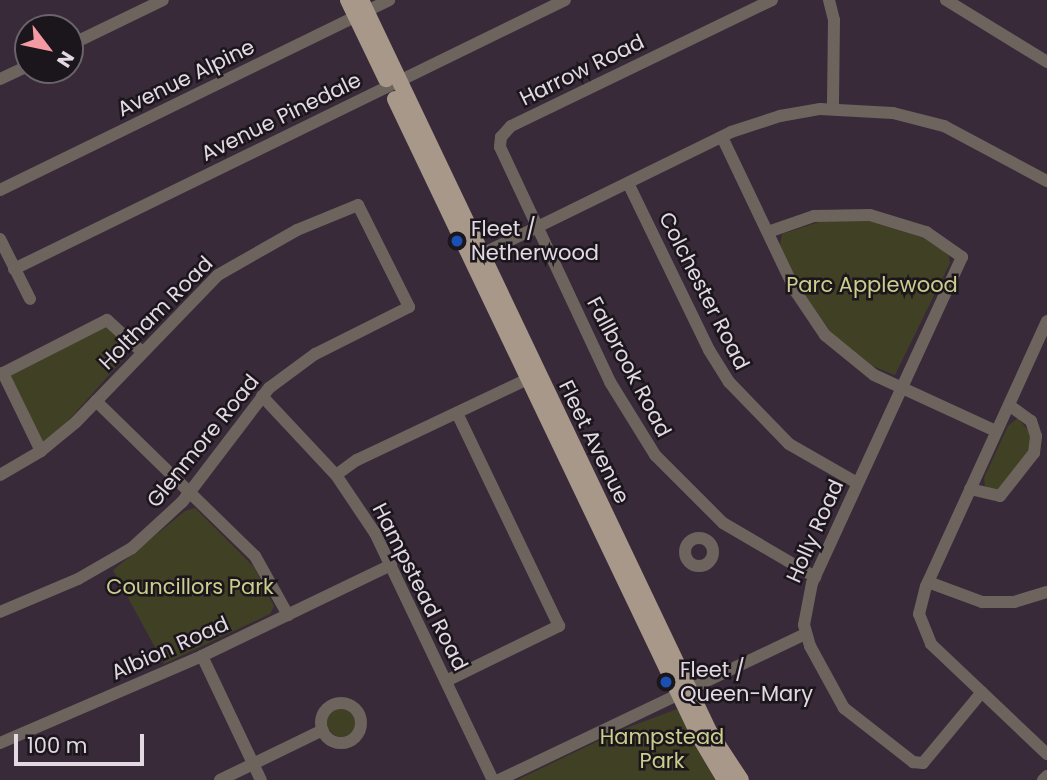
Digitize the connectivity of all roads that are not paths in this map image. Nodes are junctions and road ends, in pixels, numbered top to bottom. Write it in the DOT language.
graph roads {
  1 [pos="163,0"];
  2 [pos="348,0"];
  3 [pos="389,0"];
  4 [pos="565,0"];
  5 [pos="772,0"];
  6 [pos="829,0"];
  7 [pos="946,0"];
  8 [pos="361,9"];
  9 [pos="84,38"];
  10 [pos="1047,62"];
  11 [pos="394,84"];
  12 [pos="834,108"];
  13 [pos="722,137"];
  14 [pos="1047,181"];
  15 [pos="628,183"];
  16 [pos="0,190"];
  17 [pos="358,205"];
  18 [pos="536,227"];
  19 [pos="768,232"];
  20 [pos="0,239"];
  21 [pos="478,256"];
  22 [pos="15,269"];
  23 [pos="30,299"];
  24 [pos="1047,321"];
  25 [pos="142,352"];
  26 [pos="534,376"];
  27 [pos="901,388"];
  28 [pos="262,396"];
  29 [pos="96,401"];
  30 [pos="1009,405"];
  31 [pos="457,413"];
  32 [pos="996,432"];
  33 [pos="41,452"];
  34 [pos="0,475"];
  35 [pos="336,475"];
  36 [pos="858,483"];
  37 [pos="970,489"];
  38 [pos="191,492"];
  39 [pos="723,523"];
  40 [pos="708,541"];
  41 [pos="391,565"];
  42 [pos="815,577"];
  43 [pos="928,582"];
  44 [pos="1047,592"];
  45 [pos="0,612"];
  46 [pos="288,615"];
  47 [pos="805,634"];
  48 [pos="202,656"];
  49 [pos="446,681"];
  50 [pos="684,691"];
  51 [pos="982,692"];
  52 [pos="323,730"];
  53 [pos="1,740"];
  54 [pos="1047,754"];
  55 [pos="253,764"];
  56 [pos="1047,776"];
  57 [pos="220,780"];
  58 [pos="261,780"];
  59 [pos="493,780"];
  60 [pos="499,780"];
  61 [pos="725,780"];
  62 [pos="741,780"];
  63 [pos="1044,780"];
  1 -- 9 [label="street"];
  2 -- 8 [label="main road, Fleet Avenue"];
  3 -- 8 [label="street, Avenue Alpine"];
  4 -- 11 [label="street, Avenue Pinedale"];
  5 -- 18 [label="street, Harrow Road"];
  6 -- 12 [label="street"];
  7 -- 10 [label="street"];
  8 -- 11 [label="main road, Fleet Avenue"];
  8 -- 16 [label="street, Avenue Alpine"];
  11 -- 21 [label="main road, Fleet Avenue"];
  11 -- 22 [label="street, Avenue Pinedale"];
  12 -- 13 [label="street"];
  12 -- 14 [label="street"];
  13 -- 15 [label="street"];
  13 -- 19 [label="street"];
  15 -- 18 [label="street"];
  15 -- 36 [label="street, Colchester Road"];
  17 -- 25 [label="street, Holtham Road"];
  17 -- 28 [label="street, Glenmore Road"];
  18 -- 21 [label="street"];
  18 -- 39 [label="street, Fallbrook Road"];
  19 -- 27 [label="street"];
  19 -- 27 [label="street, Holly Road"];
  20 -- 22 [label="street"];
  21 -- 26 [label="main road, Fleet Avenue"];
  22 -- 23 [label="street"];
  24 -- 30 [label="street"];
  25 -- 29 [label="street, Holtham Road"];
  25 -- 33 [label="street"];
  26 -- 31 [label="street"];
  26 -- 50 [label="main road, Fleet Avenue"];
  27 -- 32 [label="street"];
  27 -- 36 [label="street, Holly Road"];
  28 -- 35 [label="street, Hampstead Road"];
  28 -- 38 [label="street, Glenmore Road"];
  29 -- 33 [label="street, Holtham Road"];
  29 -- 38 [label="street"];
  30 -- 32 [label="street"];
  30 -- 37 [label="street"];
  31 -- 35 [label="street"];
  31 -- 49 [label="street"];
  32 -- 37 [label="street"];
  33 -- 34 [label="street, Holtham Road"];
  35 -- 41 [label="street, Hampstead Road"];
  36 -- 42 [label="street, Holly Road"];
  37 -- 43 [label="street"];
  38 -- 45 [label="street, Glenmore Road"];
  38 -- 46 [label="street"];
  39 -- 40 [label="street"];
  39 -- 42 [label="street, Fallbrook Road"];
  41 -- 46 [label="street, Albion Road"];
  41 -- 49 [label="street, Hampstead Road"];
  42 -- 47 [label="street, Holly Road"];
  43 -- 44 [label="street"];
  43 -- 51 [label="street"];
  46 -- 48 [label="street, Albion Road"];
  47 -- 50 [label="street"];
  47 -- 51 [label="street"];
  48 -- 53 [label="street, Albion Road"];
  48 -- 55 [label="street"];
  49 -- 59 [label="street, Hampstead Road"];
  50 -- 60 [label="street"];
  50 -- 61 [label="main road, Fleet Avenue"];
  50 -- 62 [label="main road, Fleet Avenue"];
  51 -- 54 [label="street"];
  52 -- 55 [label="street"];
  55 -- 57 [label="street"];
  55 -- 58 [label="street"];
  56 -- 63 [label="street"];
}
